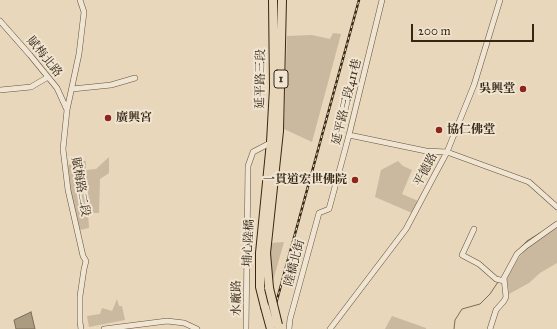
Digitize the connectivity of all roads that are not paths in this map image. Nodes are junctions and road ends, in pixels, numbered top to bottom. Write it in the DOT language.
graph roads {
  1 [pos="80,0"];
  2 [pos="274,0"];
  3 [pos="282,0"];
  4 [pos="382,0"];
  5 [pos="500,0"];
  6 [pos="0,21"];
  7 [pos="48,77"];
  8 [pos="135,78"];
  9 [pos="72,89"];
  10 [pos="0,90"];
  11 [pos="67,110"];
  12 [pos="349,135"];
  13 [pos="275,142"];
  14 [pos="447,152"];
  15 [pos="273,158"];
  16 [pos="557,207"];
  17 [pos="329,209"];
  18 [pos="557,224"];
  19 [pos="474,229"];
  20 [pos="501,280"];
  21 [pos="276,328"];
  22 [pos="491,328"];
  23 [pos="81,329"];
  24 [pos="104,329"];
  25 [pos="197,329"];
  26 [pos="246,329"];
  27 [pos="288,329"];
  28 [pos="330,329"];
  1 -- 9 [label="street, 賦梅路二段"];
  2 -- 13 [label="main road, 延平路三段 / 1"];
  3 -- 13 [label="main road, 延平路三段 / 1"];
  4 -- 12 [label="street, 延平路三段411巷"];
  5 -- 14 [label="street, 平德路"];
  6 -- 7 [label="street, 賦梅北路"];
  7 -- 10 [label="street"];
  7 -- 11 [label="street, 賦梅北路"];
  8 -- 9 [label="street"];
  9 -- 11 [label="street, 賦梅路二段"];
  11 -- 23 [label="street, 賦梅路二段"];
  12 -- 14 [label="street"];
  12 -- 17 [label="street, 延平路三段411巷"];
  13 -- 15 [label="main road, 延平路三段 / 1"];
  13 -- 26 [label="street, 水廠路"];
  14 -- 16 [label="street"];
  14 -- 28 [label="street, 平德路"];
  15 -- 21 [label="main road, 埔心陸橋 / 1, bridge"];
  15 -- 21 [label="main road, 埔心陸橋 / 1, bridge"];
  17 -- 27 [label="street, 陸橋北街"];
  18 -- 20 [label="street"];
  19 -- 20 [label="street"];
  20 -- 22 [label="street"];
  24 -- 25 [label="street"];
}
